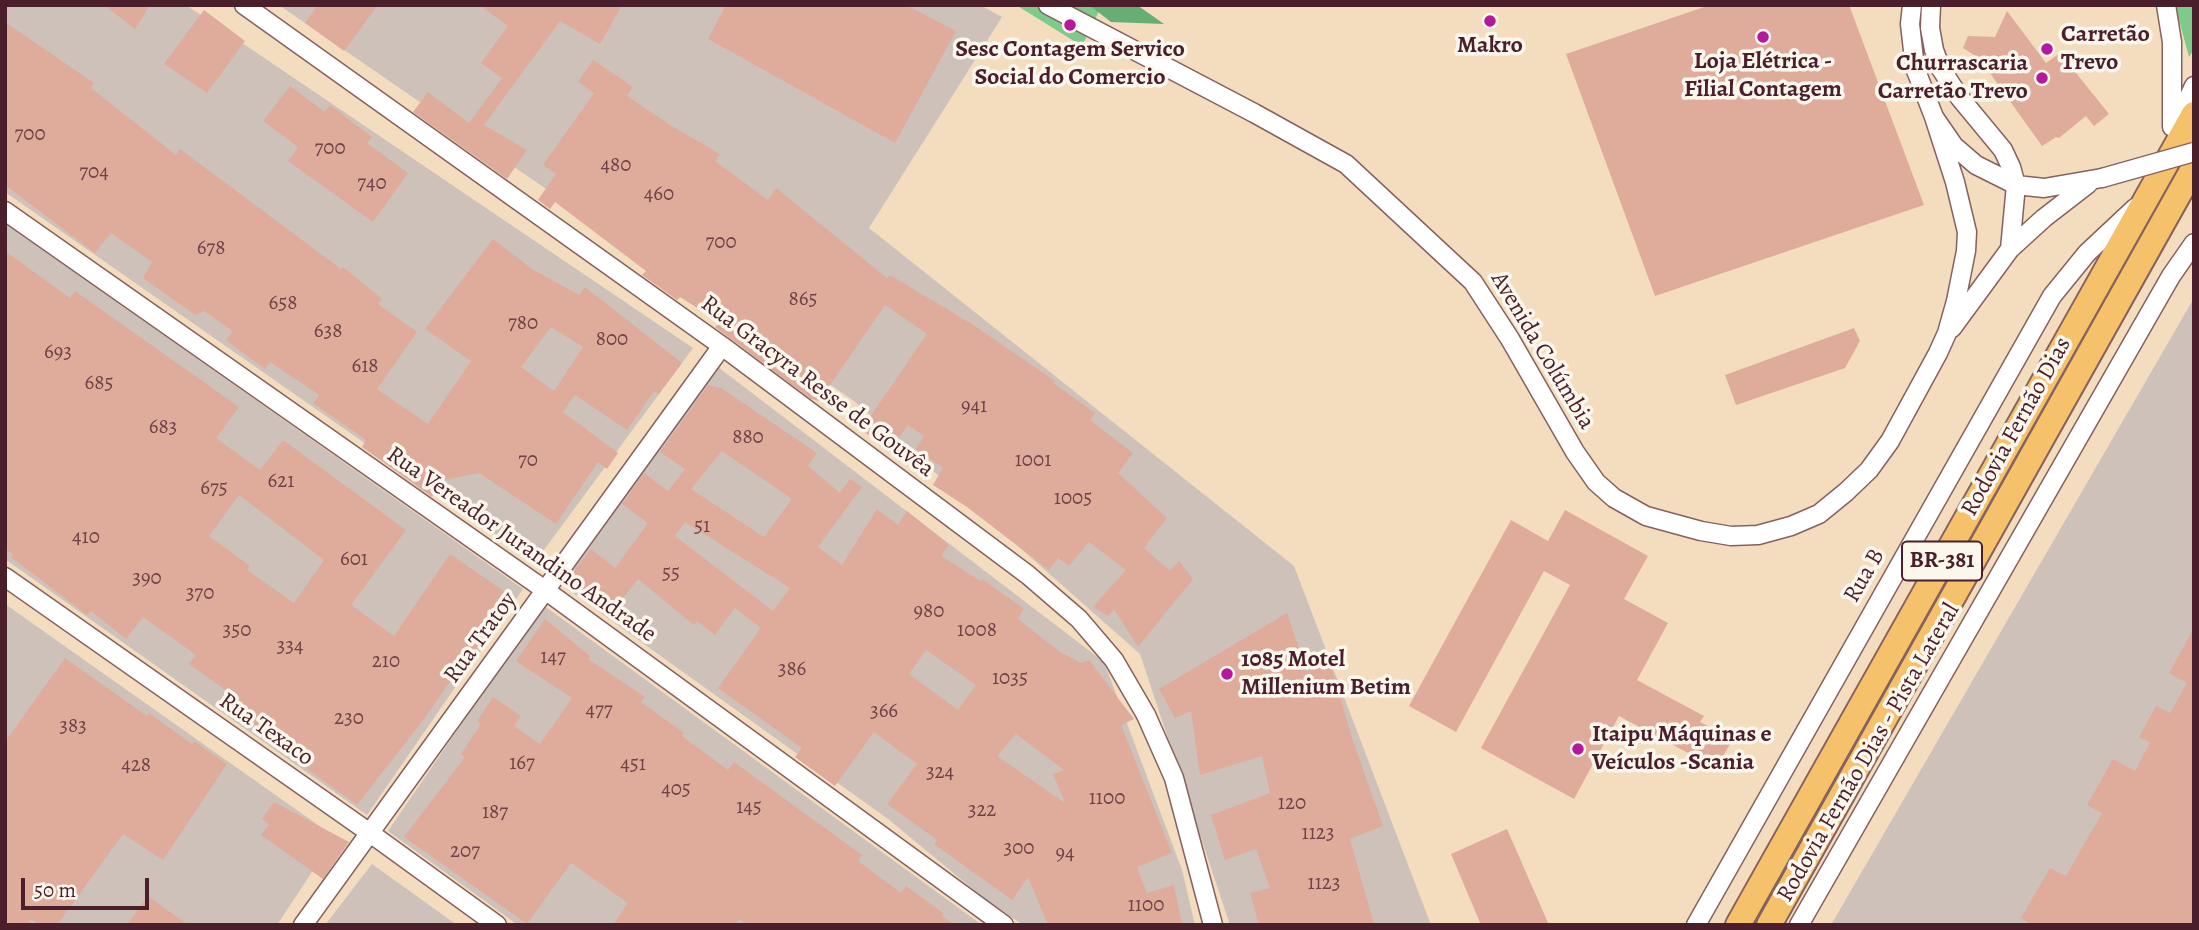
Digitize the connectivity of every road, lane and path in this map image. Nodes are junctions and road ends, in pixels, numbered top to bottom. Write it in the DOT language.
graph roads {
  1 [pos="244,5"];
  2 [pos="1048,5"];
  3 [pos="1912,5"];
  4 [pos="1931,5"];
  5 [pos="2166,5"];
  6 [pos="2194,86"];
  7 [pos="2194,114"];
  8 [pos="1934,117"];
  9 [pos="2172,132"];
  10 [pos="2194,152"];
  11 [pos="2194,167"];
  12 [pos="2097,179"];
  13 [pos="2016,185"];
  14 [pos="2146,198"];
  15 [pos="5,211"];
  16 [pos="2194,243"];
  17 [pos="2010,249"];
  18 [pos="1948,333"];
  19 [pos="722,346"];
  20 [pos="5,577"];
  21 [pos="545,590"];
  22 [pos="1843,791"];
  23 [pos="370,833"];
  24 [pos="303,925"];
  25 [pos="497,925"];
  26 [pos="1004,925"];
  27 [pos="1213,925"];
  28 [pos="1696,925"];
  29 [pos="1738,925"];
  30 [pos="1769,925"];
  31 [pos="1787,925"];
  32 [pos="1799,925"];
  1 -- 19 [label="street, Rua Gracyra Resse de Gouvêa"];
  2 -- 18 [label="street, Avenida Colúmbia"];
  3 -- 8 [label="street"];
  4 -- 13 [label="street"];
  5 -- 9 [label="street"];
  6 -- 9 [label="street, BR-381"];
  7 -- 14 [label="highway, Rodovia Fernão Dias / BR-381"];
  8 -- 13 [label="street"];
  8 -- 18 [label="street, Avenida Colúmbia"];
  9 -- 14 [label="street, BR-381"];
  10 -- 12 [label="street, bridge"];
  11 -- 22 [label="highway, Rodovia Fernão Dias / BR-381"];
  12 -- 13 [label="street"];
  12 -- 17 [label="street, Avenida Colúmbia"];
  13 -- 17 [label="street"];
  14 -- 28 [label="street, Rua B"];
  14 -- 29 [label="highway, Rodovia Fernão Dias / BR-381"];
  15 -- 21 [label="street, Rua Vereador Jurandino Andrade"];
  16 -- 32 [label="street, Rodovia Fernão Dias - Pista Lateral / BR-381"];
  17 -- 18 [label="street, Avenida Colúmbia"];
  19 -- 21 [label="street, Rua Tratoy"];
  19 -- 27 [label="street, Rua Gracyra Resse de Gouvêa"];
  20 -- 23 [label="street, Rua Texaco"];
  21 -- 23 [label="street, Rua Tratoy"];
  21 -- 26 [label="street, Rua Vereador Jurandino Andrade"];
  22 -- 30 [label="highway, Rodovia Fernão Dias / BR-381"];
  22 -- 31 [label="highway"];
  23 -- 24 [label="street, Rua Tratoy"];
  23 -- 25 [label="street, Rua Texaco"];
}
